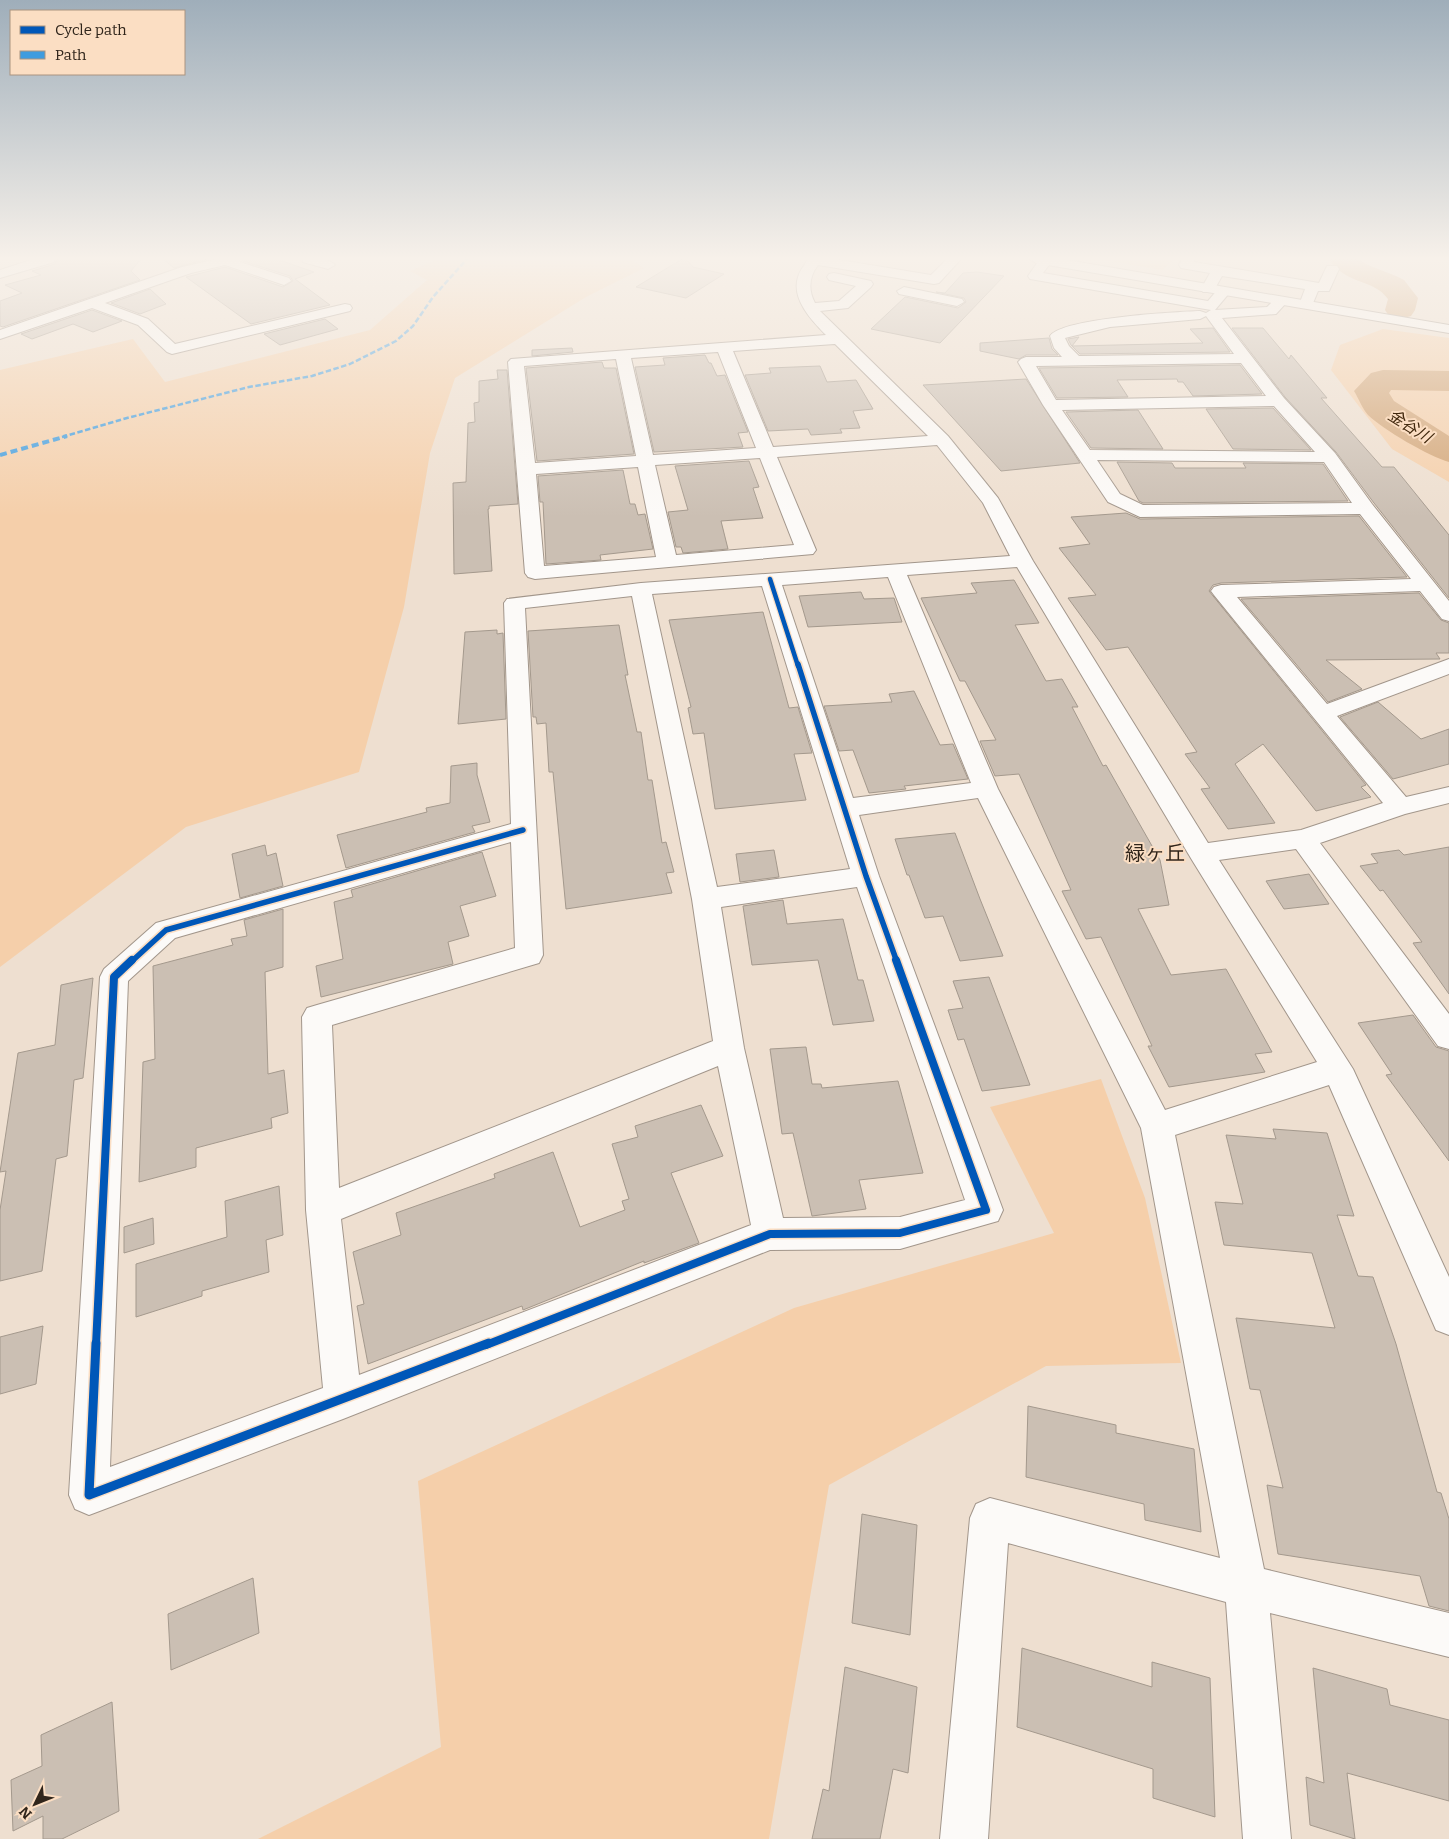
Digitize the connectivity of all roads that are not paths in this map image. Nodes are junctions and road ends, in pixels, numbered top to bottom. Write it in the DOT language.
graph roads {
  1 [pos="168,345"];
  2 [pos="190,345"];
  3 [pos="765,345"];
  4 [pos="846,345"];
  5 [pos="1061,345"];
  6 [pos="1234,345"];
  7 [pos="724,348"];
  8 [pos="622,354"];
  9 [pos="1243,358"];
  10 [pos="1074,360"];
  11 [pos="1278,401"];
  12 [pos="1051,405"];
  13 [pos="942,440"];
  14 [pos="765,452"];
  15 [pos="1085,455"];
  16 [pos="1329,457"];
  17 [pos="647,460"];
  18 [pos="528,469"];
  19 [pos="1365,508"];
  20 [pos="668,561"];
  21 [pos="1023,561"];
  22 [pos="895,570"];
  23 [pos="770,579"];
  24 [pos="1426,585"];
  25 [pos="641,589"];
  26 [pos="1449,615"];
  27 [pos="1449,666"];
  28 [pos="1323,713"];
  29 [pos="986,788"];
  30 [pos="1449,795"];
  31 [pos="1400,807"];
  32 [pos="845,808"];
  33 [pos="523,830"];
  34 [pos="1303,838"];
  35 [pos="1201,853"];
  36 [pos="866,876"];
  37 [pos="706,899"];
  38 [pos="1449,1037"];
  39 [pos="729,1048"];
  40 [pos="1338,1069"];
  41 [pos="1157,1127"];
  42 [pos="323,1210"];
  43 [pos="770,1234"];
  44 [pos="1449,1317"];
  45 [pos="343,1400"];
  46 [pos="1246,1586"];
  47 [pos="1449,1635"];
  48 [pos="964,1839"];
  49 [pos="1267,1839"];
  1 -- 2 [label="main road"];
  3 -- 7 [label="main road"];
  4 -- 13 [label="main road"];
  5 -- 10 [label="main road"];
  6 -- 9 [label="main road"];
  7 -- 8 [label="main road"];
  7 -- 14 [label="main road"];
  8 -- 17 [label="main road"];
  8 -- 18 [label="main road"];
  9 -- 10 [label="main road"];
  9 -- 11 [label="main road"];
  10 -- 12 [label="main road"];
  11 -- 12 [label="main road"];
  11 -- 16 [label="main road"];
  12 -- 15 [label="main road"];
  13 -- 14 [label="main road"];
  13 -- 21 [label="main road"];
  14 -- 17 [label="main road"];
  14 -- 20 [label="main road"];
  15 -- 16 [label="main road"];
  15 -- 19 [label="main road"];
  16 -- 19 [label="main road"];
  17 -- 18 [label="main road"];
  17 -- 20 [label="main road"];
  18 -- 20 [label="main road"];
  19 -- 24 [label="main road"];
  21 -- 22 [label="main road"];
  21 -- 35 [label="main road"];
  22 -- 23 [label="main road"];
  22 -- 29 [label="main road"];
  23 -- 25 [label="main road"];
  23 -- 32 [label="main road"];
  24 -- 26 [label="main road"];
  24 -- 28 [label="main road"];
  25 -- 33 [label="main road"];
  25 -- 37 [label="main road"];
  27 -- 28 [label="main road"];
  28 -- 31 [label="main road"];
  29 -- 32 [label="main road"];
  29 -- 41 [label="main road"];
  30 -- 31 [label="main road"];
  31 -- 34 [label="main road"];
  32 -- 36 [label="main road"];
  33 -- 42 [label="main road"];
  33 -- 45 [label="main road"];
  34 -- 35 [label="main road"];
  34 -- 38 [label="main road"];
  35 -- 40 [label="main road"];
  36 -- 37 [label="main road"];
  36 -- 43 [label="main road"];
  37 -- 39 [label="main road"];
  39 -- 42 [label="main road"];
  39 -- 43 [label="main road"];
  40 -- 41 [label="main road"];
  40 -- 44 [label="main road"];
  41 -- 46 [label="main road"];
  42 -- 45 [label="main road"];
  43 -- 45 [label="main road"];
  46 -- 47 [label="main road"];
  46 -- 48 [label="main road"];
  46 -- 49 [label="main road"];
}
